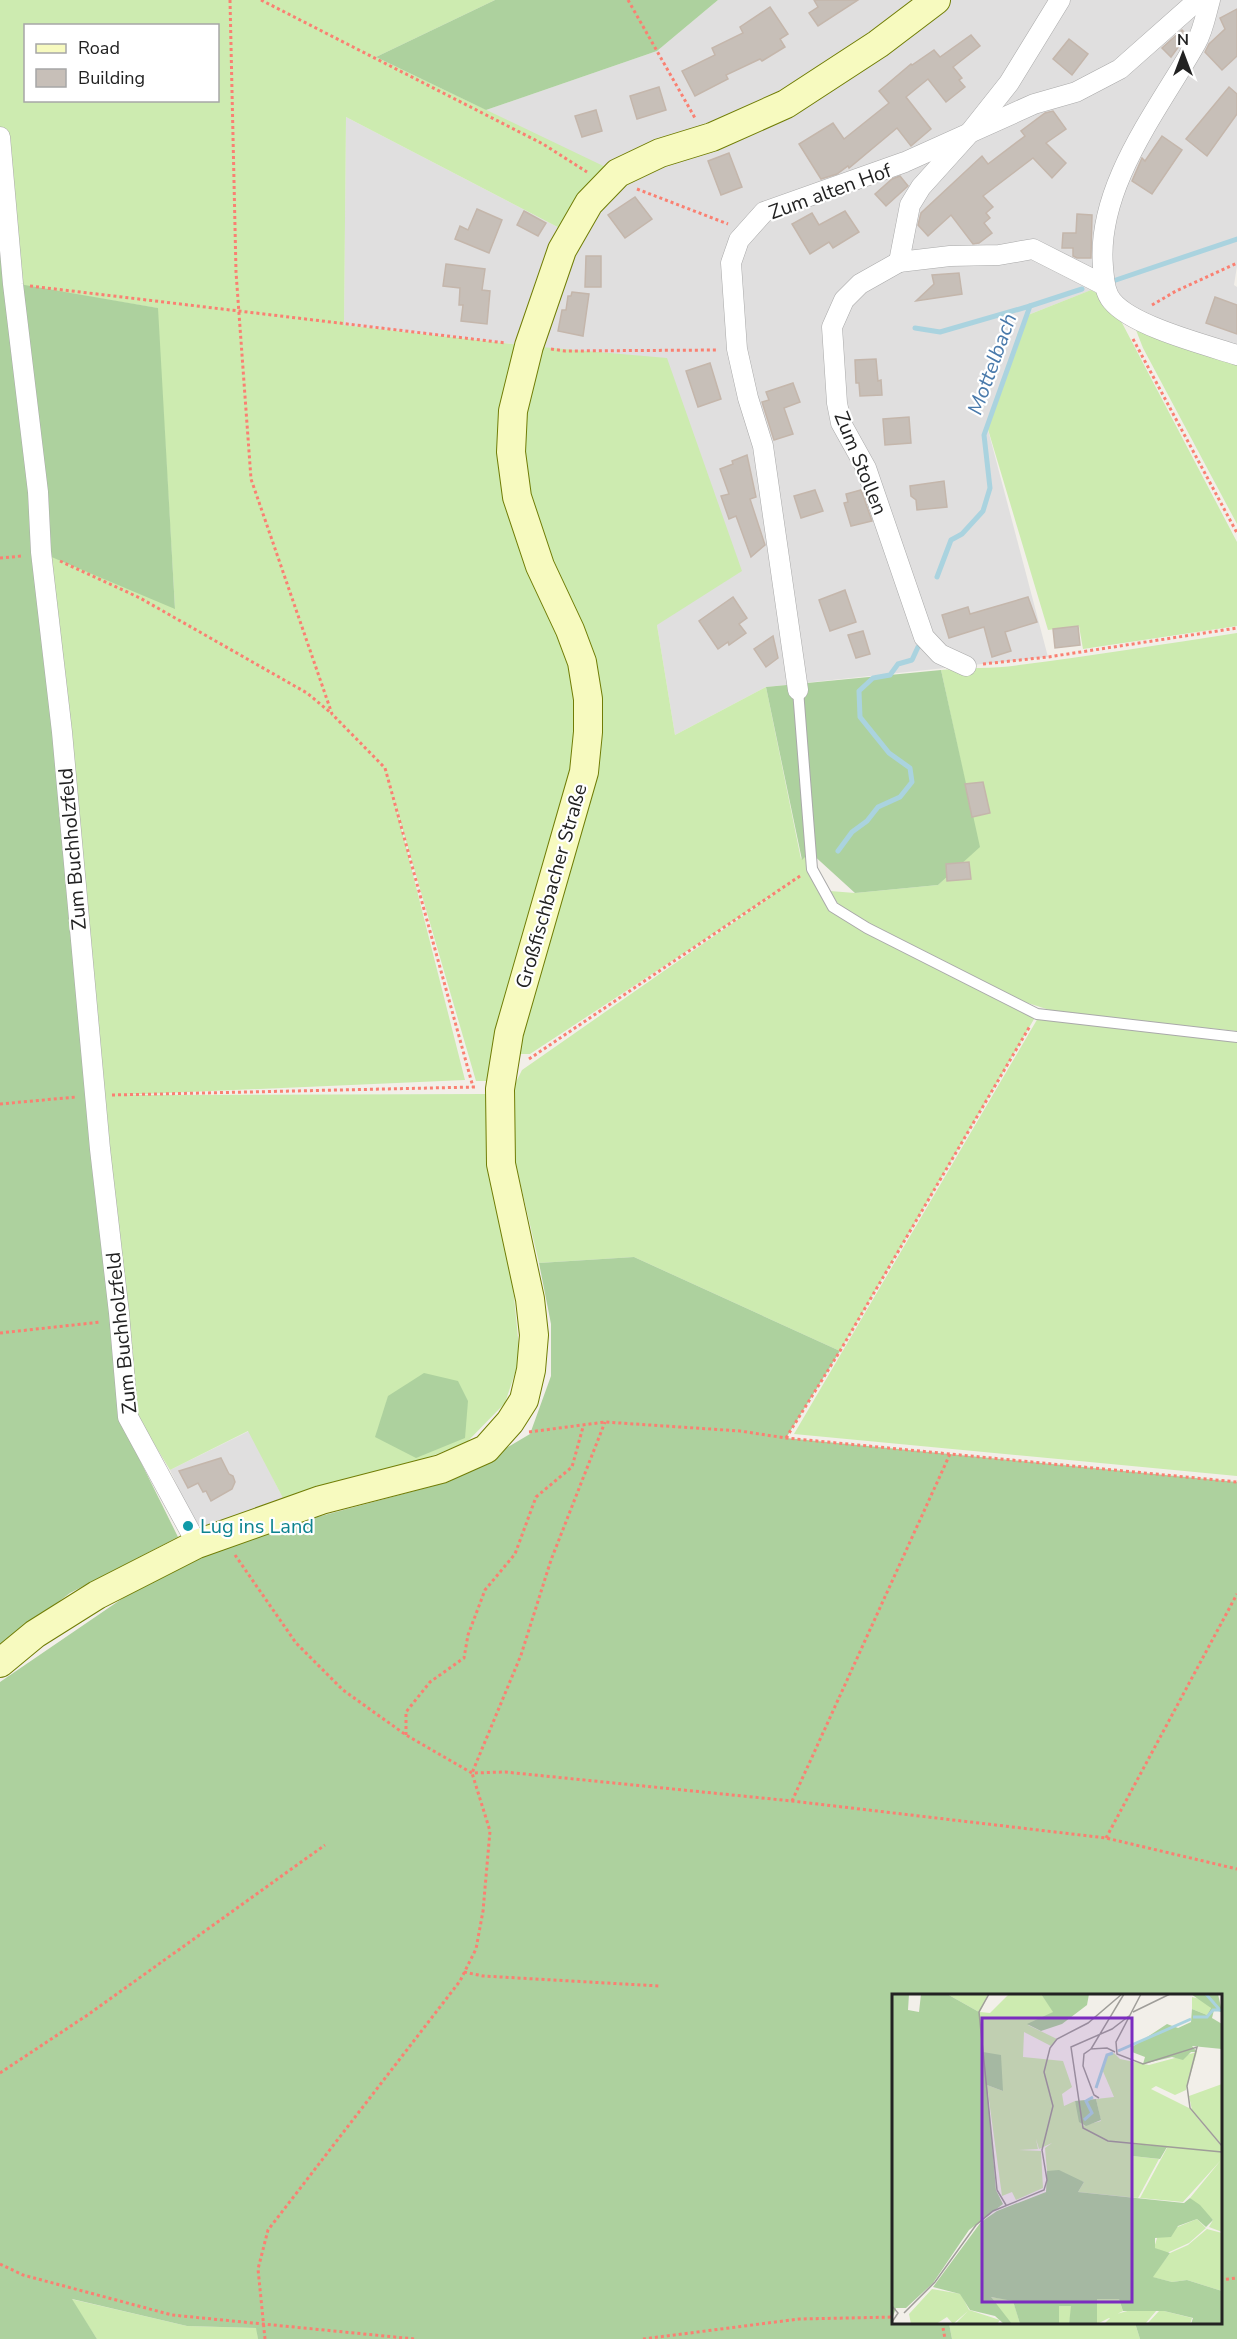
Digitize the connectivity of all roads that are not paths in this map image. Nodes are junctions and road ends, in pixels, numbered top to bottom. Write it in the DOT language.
graph roads {
  1 [pos="936,0"];
  2 [pos="1060,0"];
  3 [pos="1198,0"];
  4 [pos="1210,0"];
  5 [pos="967,136"];
  6 [pos="0,137"];
  7 [pos="899,262"];
  8 [pos="1104,285"];
  9 [pos="1237,355"];
  10 [pos="966,666"];
  11 [pos="798,690"];
  12 [pos="1237,1037"];
  13 [pos="210,1540"];
  14 [pos="0,1663"];
  1 -- 13 [label="main road, Großfischbacher Straße"];
  2 -- 5 [label="street"];
  3 -- 5 [label="street, Zum alten Hof"];
  4 -- 8 [label="street"];
  5 -- 7 [label="street"];
  5 -- 11 [label="street, Zum alten Hof"];
  6 -- 13 [label="street, Zum Buchholzfeld"];
  7 -- 8 [label="street, Zum Stollen"];
  7 -- 10 [label="street, Zum Stollen"];
  8 -- 9 [label="street"];
  11 -- 12 [label="lane"];
  13 -- 14 [label="main road, Großfischbacher Straße"];
}
